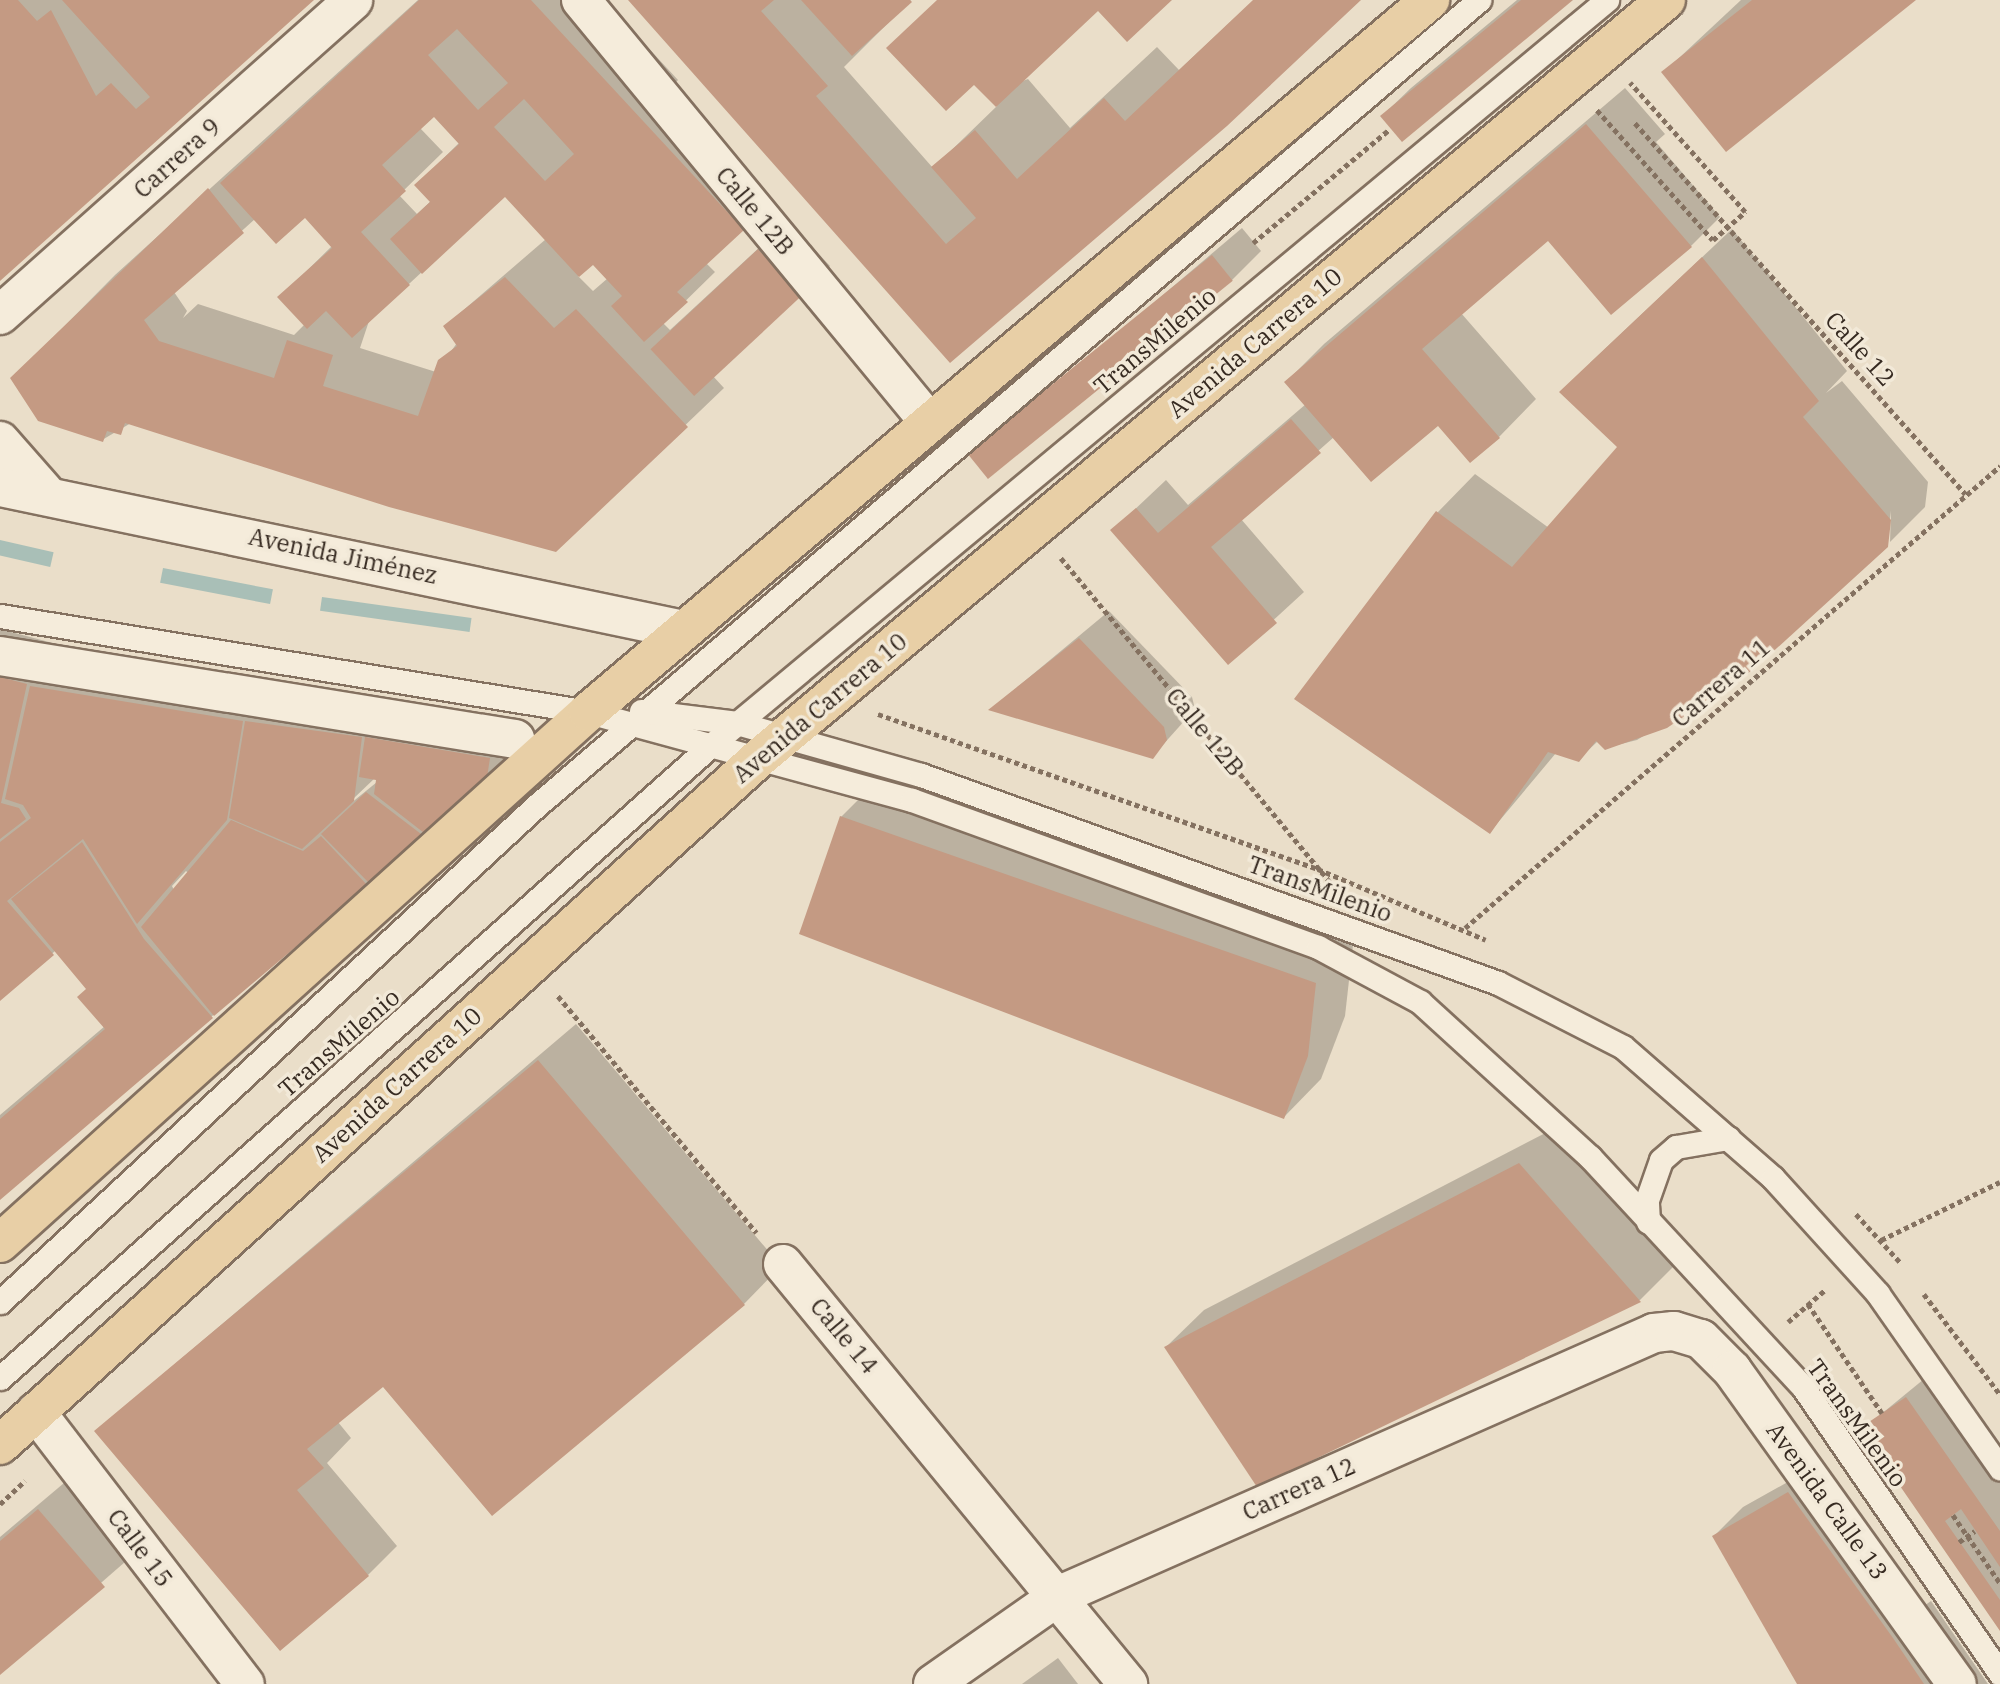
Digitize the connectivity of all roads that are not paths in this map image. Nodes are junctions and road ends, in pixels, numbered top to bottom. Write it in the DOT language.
graph roads {
  1 [pos="353,0"];
  2 [pos="581,0"];
  3 [pos="1430,0"];
  4 [pos="1479,0"];
  5 [pos="1607,0"];
  6 [pos="1667,0"];
  7 [pos="0,316"];
  8 [pos="930,423"];
  9 [pos="0,441"];
  10 [pos="0,486"];
  11 [pos="44,491"];
  12 [pos="0,616"];
  13 [pos="684,630"];
  14 [pos="0,656"];
  15 [pos="588,712"];
  16 [pos="639,718"];
  17 [pos="737,723"];
  18 [pos="515,738"];
  19 [pos="710,746"];
  20 [pos="771,747"];
  21 [pos="1728,1138"];
  22 [pos="1648,1222"];
  23 [pos="0,1243"];
  24 [pos="783,1264"];
  25 [pos="0,1302"];
  26 [pos="1684,1332"];
  27 [pos="0,1378"];
  28 [pos="36,1412"];
  29 [pos="0,1445"];
  30 [pos="2000,1468"];
  31 [pos="1060,1595"];
  32 [pos="2000,1674"];
  33 [pos="245,1684"];
  34 [pos="933,1684"];
  35 [pos="1128,1684"];
  36 [pos="1957,1684"];
  1 -- 7 [label="street, Carrera 9"];
  2 -- 8 [label="street, Calle 12B"];
  3 -- 8 [label="main road"];
  4 -- 16 [label="lane, TransMilenio"];
  5 -- 17 [label="lane, TransMilenio"];
  6 -- 20 [label="main road, Avenida Carrera 10"];
  8 -- 13 [label="main road"];
  9 -- 11 [label="street"];
  10 -- 11 [label="street, Avenida Jiménez"];
  11 -- 13 [label="street, Avenida Jiménez"];
  12 -- 15 [label="lane, TransMilenio"];
  13 -- 15 [label="main road"];
  14 -- 18 [label="street"];
  15 -- 16 [label="lane, TransMilenio"];
  15 -- 23 [label="main road"];
  16 -- 17 [label="lane, TransMilenio"];
  16 -- 19 [label="lane, TransMilenio"];
  16 -- 25 [label="lane, TransMilenio"];
  17 -- 19 [label="lane, TransMilenio"];
  17 -- 20 [label="lane, TransMilenio"];
  19 -- 20 [label="lane, TransMilenio"];
  19 -- 27 [label="lane, TransMilenio"];
  20 -- 21 [label="lane, TransMilenio"];
  20 -- 22 [label="lane, TransMilenio"];
  20 -- 28 [label="main road, Avenida Carrera 10"];
  21 -- 22 [label="lane"];
  21 -- 30 [label="lane, TransMilenio"];
  22 -- 32 [label="lane, TransMilenio"];
  24 -- 31 [label="street, Calle 14"];
  26 -- 31 [label="street, Carrera 12"];
  26 -- 36 [label="street, Avenida Calle 13"];
  28 -- 29 [label="main road, Avenida Carrera 10"];
  28 -- 33 [label="street, Calle 15"];
  31 -- 34 [label="street, Carrera 12"];
  31 -- 35 [label="street, Calle 14"];
}
